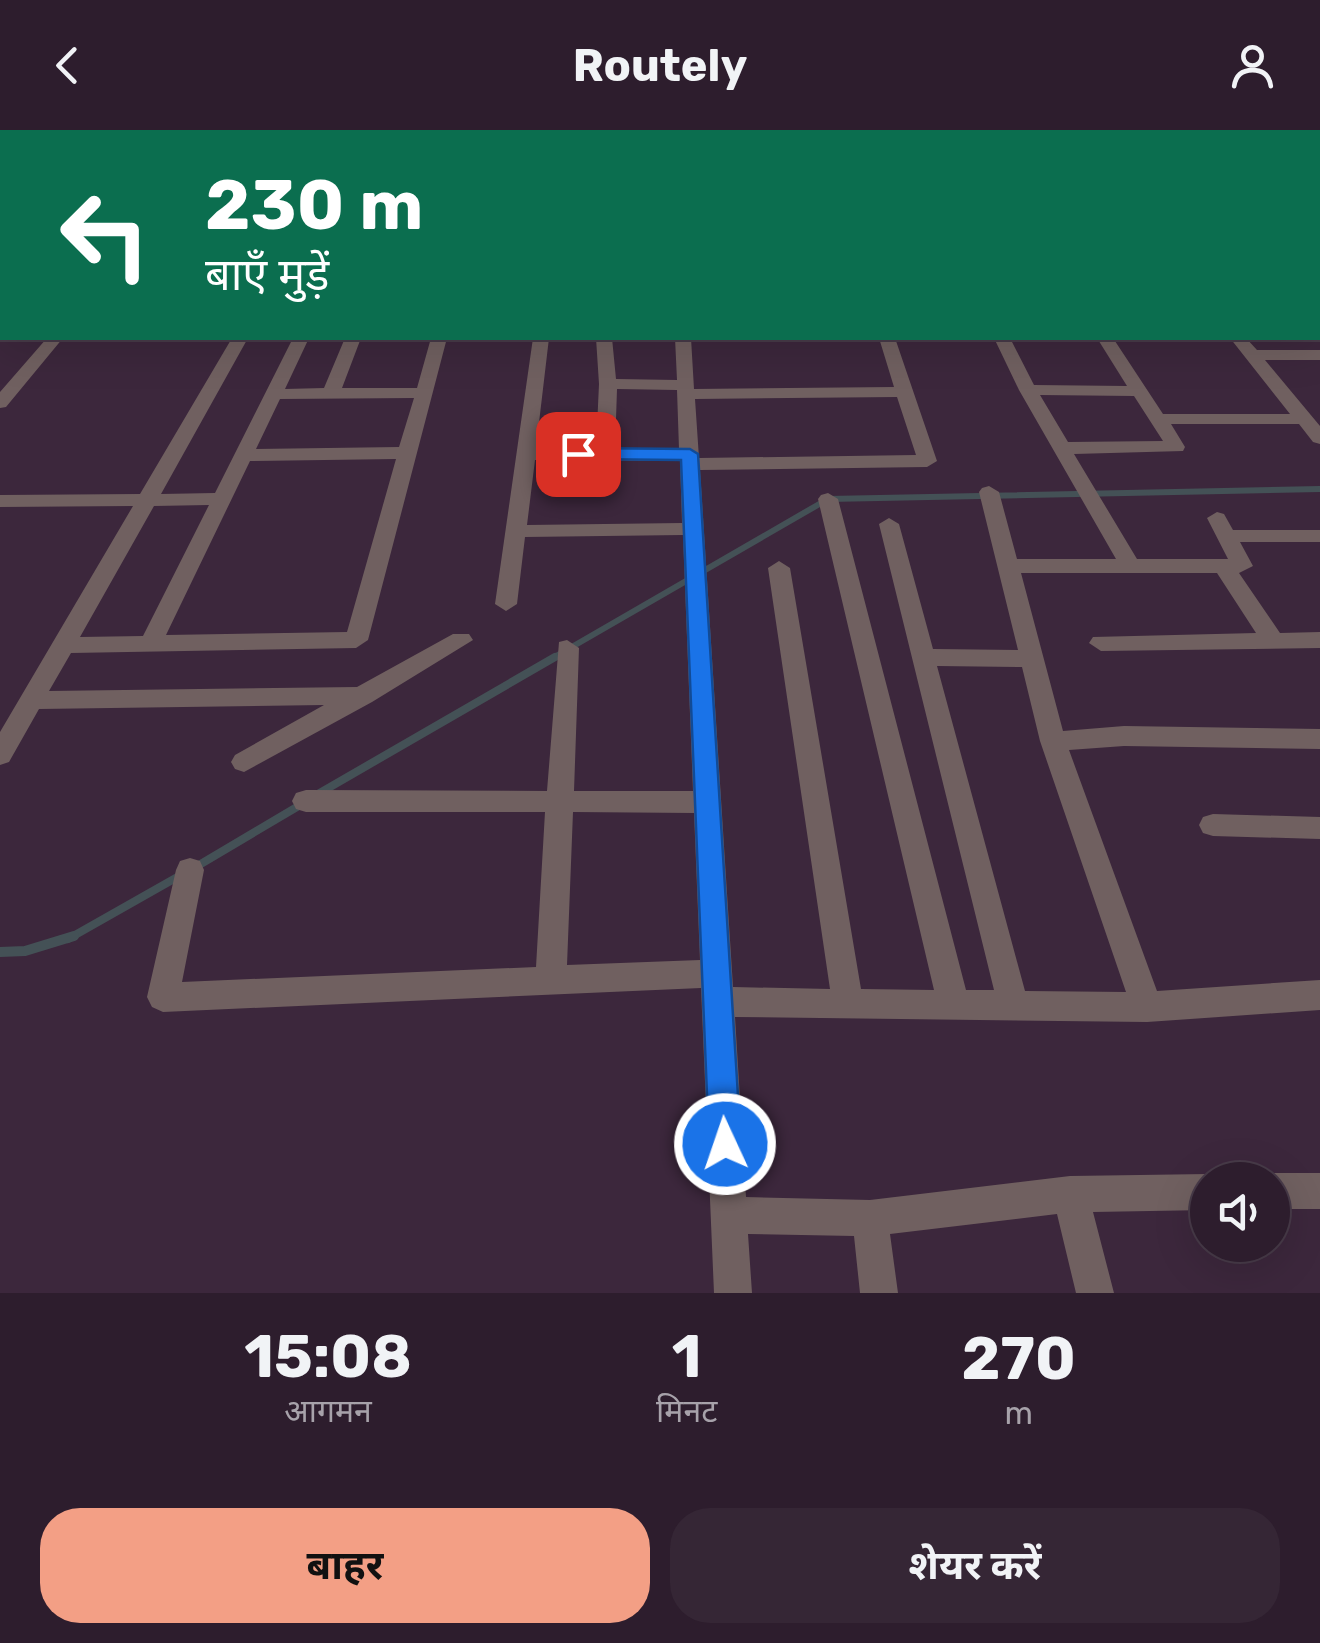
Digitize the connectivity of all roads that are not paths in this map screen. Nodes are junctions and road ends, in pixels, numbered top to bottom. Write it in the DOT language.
graph roads {
  1 [pos="54,340"];
  2 [pos="239,340"];
  3 [pos="301,340"];
  4 [pos="352,340"];
  5 [pos="438,340"];
  6 [pos="541,340"];
  7 [pos="604,340"];
  8 [pos="683,340"];
  9 [pos="888,340"];
  10 [pos="1003,340"];
  11 [pos="1105,340"];
  12 [pos="1240,340"];
  13 [pos="1320,355"];
  14 [pos="1254,356"];
  15 [pos="608,384"];
  16 [pos="686,390"];
  17 [pos="1028,390"];
  18 [pos="1140,391"];
  19 [pos="905,392"];
  20 [pos="424,393"];
  21 [pos="274,394"];
  22 [pos="331,394"];
  23 [pos="0,403"];
  24 [pos="1320,408"];
  25 [pos="1297,413"];
  26 [pos="1157,419"];
  27 [pos="1320,438"];
  28 [pos="1061,448"];
  29 [pos="408,453"];
  30 [pos="605,453"];
  31 [pos="524,454"];
  32 [pos="244,455"];
  33 [pos="690,459"];
  34 [pos="989,492"];
  35 [pos="222,499"];
  36 [pos="828,499"];
  37 [pos="146,500"];
  38 [pos="0,501"];
  39 [pos="888,524"];
  40 [pos="694,529"];
  41 [pos="513,531"];
  42 [pos="1320,536"];
  43 [pos="1008,566"];
  44 [pos="1223,566"];
  45 [pos="779,568"];
  46 [pos="1132,568"];
  47 [pos="506,604"];
  48 [pos="460,640"];
  49 [pos="1320,640"];
  50 [pos="1274,642"];
  51 [pos="151,643"];
  52 [pos="1100,643"];
  53 [pos="63,644"];
  54 [pos="567,648"];
  55 [pos="924,657"];
  56 [pos="1032,659"];
  57 [pos="363,696"];
  58 [pos="32,700"];
  59 [pos="1320,740"];
  60 [pos="1054,741"];
  61 [pos="0,754"];
  62 [pos="244,762"];
  63 [pos="306,802"];
  64 [pos="559,802"];
  65 [pos="709,802"];
  66 [pos="1213,825"];
  67 [pos="1320,828"];
  68 [pos="190,870"];
  69 [pos="551,980"];
  70 [pos="718,988"];
  71 [pos="1320,995"];
  72 [pos="848,1003"];
  73 [pos="954,1004"];
  74 [pos="1014,1005"];
  75 [pos="1147,1007"];
  76 [pos="1290,1191"];
  77 [pos="1320,1191"];
  78 [pos="1190,1192"];
  79 [pos="1070,1194"];
  80 [pos="729,1215"];
  81 [pos="870,1218"];
  82 [pos="733,1293"];
  83 [pos="880,1293"];
  84 [pos="1095,1293"];
  1 -- 23 [label="street"];
  2 -- 37 [label="street"];
  3 -- 21 [label="street"];
  4 -- 22 [label="street"];
  5 -- 20 [label="street"];
  6 -- 31 [label="street"];
  7 -- 15 [label="street"];
  8 -- 16 [label="street"];
  9 -- 19 [label="street"];
  10 -- 17 [label="street"];
  11 -- 18 [label="street"];
  12 -- 14 [label="street"];
  13 -- 14 [label="street"];
  14 -- 25 [label="street"];
  15 -- 16 [label="street"];
  15 -- 30 [label="street"];
  16 -- 19 [label="street"];
  16 -- 33 [label="street"];
  17 -- 18 [label="street"];
  17 -- 28 [label="street"];
  18 -- 26 [label="street"];
  19 -- 33 [label="street"];
  20 -- 22 [label="street"];
  20 -- 29 [label="street"];
  21 -- 22 [label="street"];
  21 -- 32 [label="street"];
  24 -- 25 [label="street"];
  25 -- 26 [label="street"];
  25 -- 27 [label="street"];
  26 -- 28 [label="street"];
  28 -- 46 [label="street"];
  29 -- 32 [label="street"];
  29 -- 51 [label="street"];
  30 -- 31 [label="street"];
  30 -- 33 [label="street"];
  31 -- 41 [label="street"];
  32 -- 35 [label="street"];
  33 -- 40 [label="street"];
  34 -- 43 [label="street"];
  35 -- 37 [label="street"];
  35 -- 51 [label="street"];
  36 -- 73 [label="street"];
  37 -- 38 [label="street"];
  37 -- 53 [label="street"];
  39 -- 55 [label="street"];
  40 -- 41 [label="street"];
  40 -- 65 [label="street"];
  41 -- 47 [label="street"];
  42 -- 44 [label="street"];
  43 -- 46 [label="street"];
  43 -- 56 [label="street"];
  44 -- 46 [label="street"];
  44 -- 50 [label="street"];
  45 -- 72 [label="street"];
  48 -- 57 [label="street"];
  49 -- 50 [label="street"];
  50 -- 52 [label="street"];
  51 -- 53 [label="street"];
  53 -- 58 [label="street"];
  54 -- 64 [label="street"];
  55 -- 56 [label="street"];
  55 -- 74 [label="street"];
  56 -- 60 [label="street"];
  57 -- 58 [label="street"];
  57 -- 62 [label="street"];
  58 -- 61 [label="street"];
  59 -- 60 [label="street"];
  60 -- 75 [label="street"];
  63 -- 64 [label="street"];
  64 -- 65 [label="street"];
  64 -- 69 [label="street"];
  65 -- 70 [label="street"];
  66 -- 67 [label="street"];
  68 -- 69 [label="street"];
  69 -- 70 [label="street"];
  70 -- 72 [label="street"];
  70 -- 80 [label="street"];
  71 -- 75 [label="street"];
  72 -- 73 [label="street"];
  73 -- 74 [label="street"];
  74 -- 75 [label="street"];
  76 -- 77 [label="street"];
  78 -- 79 [label="street"];
  79 -- 81 [label="street"];
  79 -- 84 [label="street"];
  80 -- 81 [label="street"];
  80 -- 82 [label="street"];
  81 -- 83 [label="street"];
}
